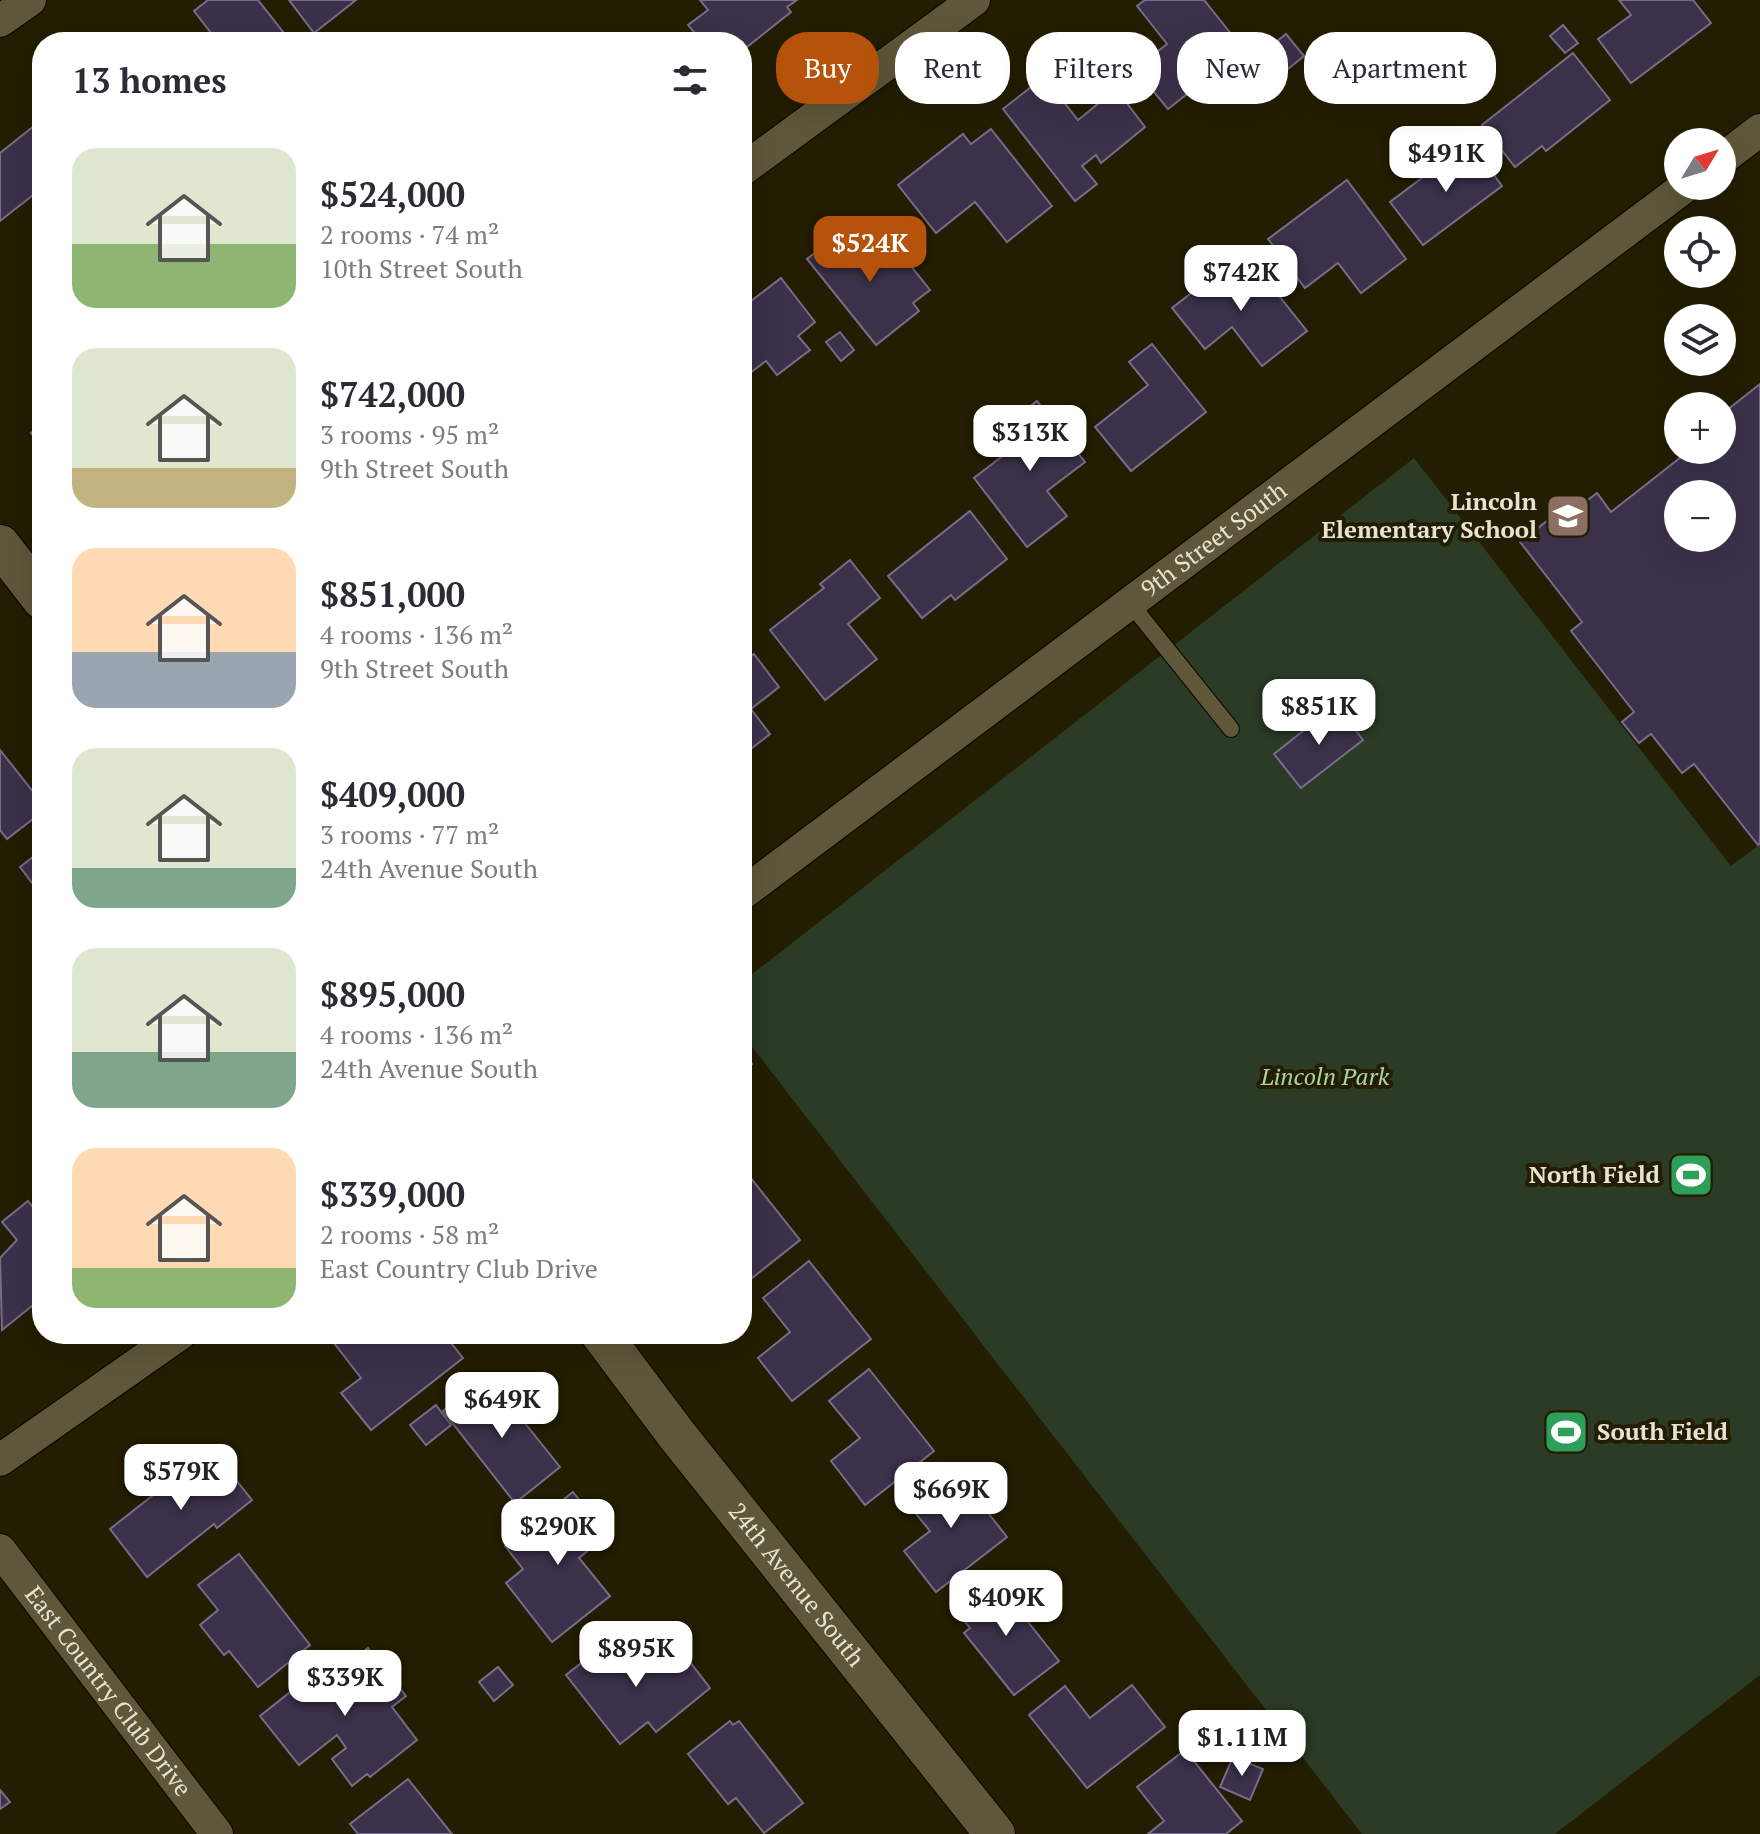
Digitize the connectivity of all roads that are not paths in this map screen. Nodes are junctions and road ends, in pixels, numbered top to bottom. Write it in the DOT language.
graph roads {
  1 [pos="30,0"];
  2 [pos="974,0"];
  3 [pos="0,21"];
  4 [pos="1760,130"];
  5 [pos="1736,148"];
  6 [pos="752,163"];
  7 [pos="1667,200"];
  8 [pos="0,545"];
  9 [pos="32,586"];
  10 [pos="1130,603"];
  11 [pos="1231,729"];
  12 [pos="752,886"];
  13 [pos="166,1344"];
  14 [pos="608,1344"];
  15 [pos="0,1460"];
  16 [pos="0,1550"];
  17 [pos="217,1834"];
  18 [pos="995,1834"];
  1 -- 3 [label="street"];
  2 -- 6 [label="street"];
  4 -- 5 [label="street"];
  7 -- 10 [label="street, 9th Street South"];
  8 -- 9 [label="street"];
  10 -- 11 [label="lane"];
  10 -- 12 [label="street, 9th Street South"];
  13 -- 15 [label="street"];
  14 -- 18 [label="street, 24th Avenue South"];
  16 -- 17 [label="street, East Country Club Drive"];
}
